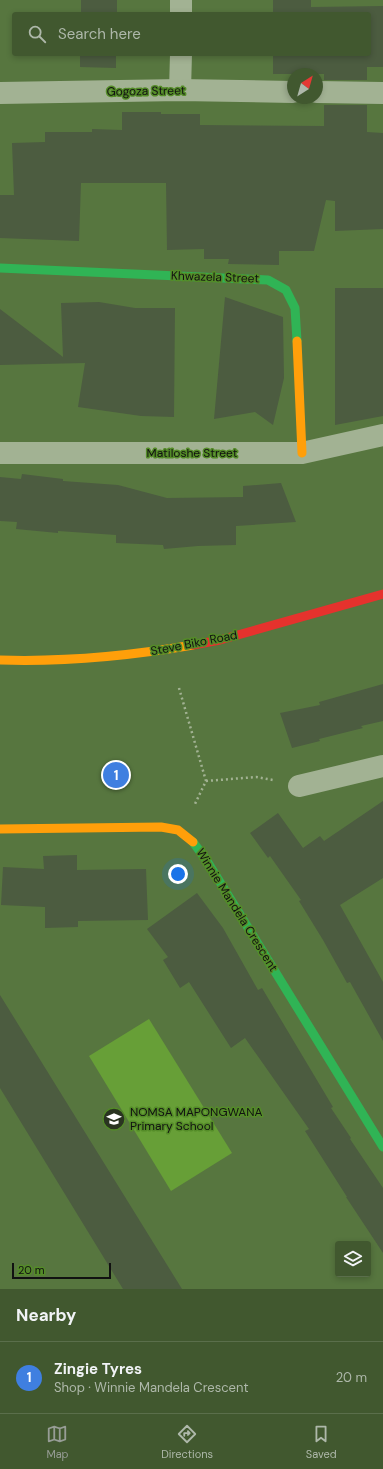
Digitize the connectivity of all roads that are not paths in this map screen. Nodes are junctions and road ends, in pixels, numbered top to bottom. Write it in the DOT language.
graph roads {
  1 [pos="181,0"];
  2 [pos="181,12"];
  3 [pos="181,56"];
  4 [pos="180,90"];
  5 [pos="287,92"];
  6 [pos="323,92"];
  7 [pos="0,93"];
  8 [pos="383,93"];
  9 [pos="0,268"];
  10 [pos="383,435"];
  11 [pos="0,453"];
  12 [pos="302,453"];
  13 [pos="383,594"];
  14 [pos="0,660"];
  15 [pos="383,767"];
  16 [pos="299,786"];
  17 [pos="0,829"];
  18 [pos="383,1147"];
  1 -- 2 [label="street"];
  3 -- 4 [label="street"];
  4 -- 5 [label="street, Gogoza Street"];
  4 -- 7 [label="street, Gogoza Street"];
  6 -- 8 [label="street"];
  9 -- 12 [label="street, Khwazela Street"];
  10 -- 12 [label="street, Matiloshe Street"];
  11 -- 12 [label="street, Matiloshe Street"];
  13 -- 14 [label="street, Steve Biko Road"];
  15 -- 16 [label="street"];
  17 -- 18 [label="street, Winnie Mandela Crescent"];
}
